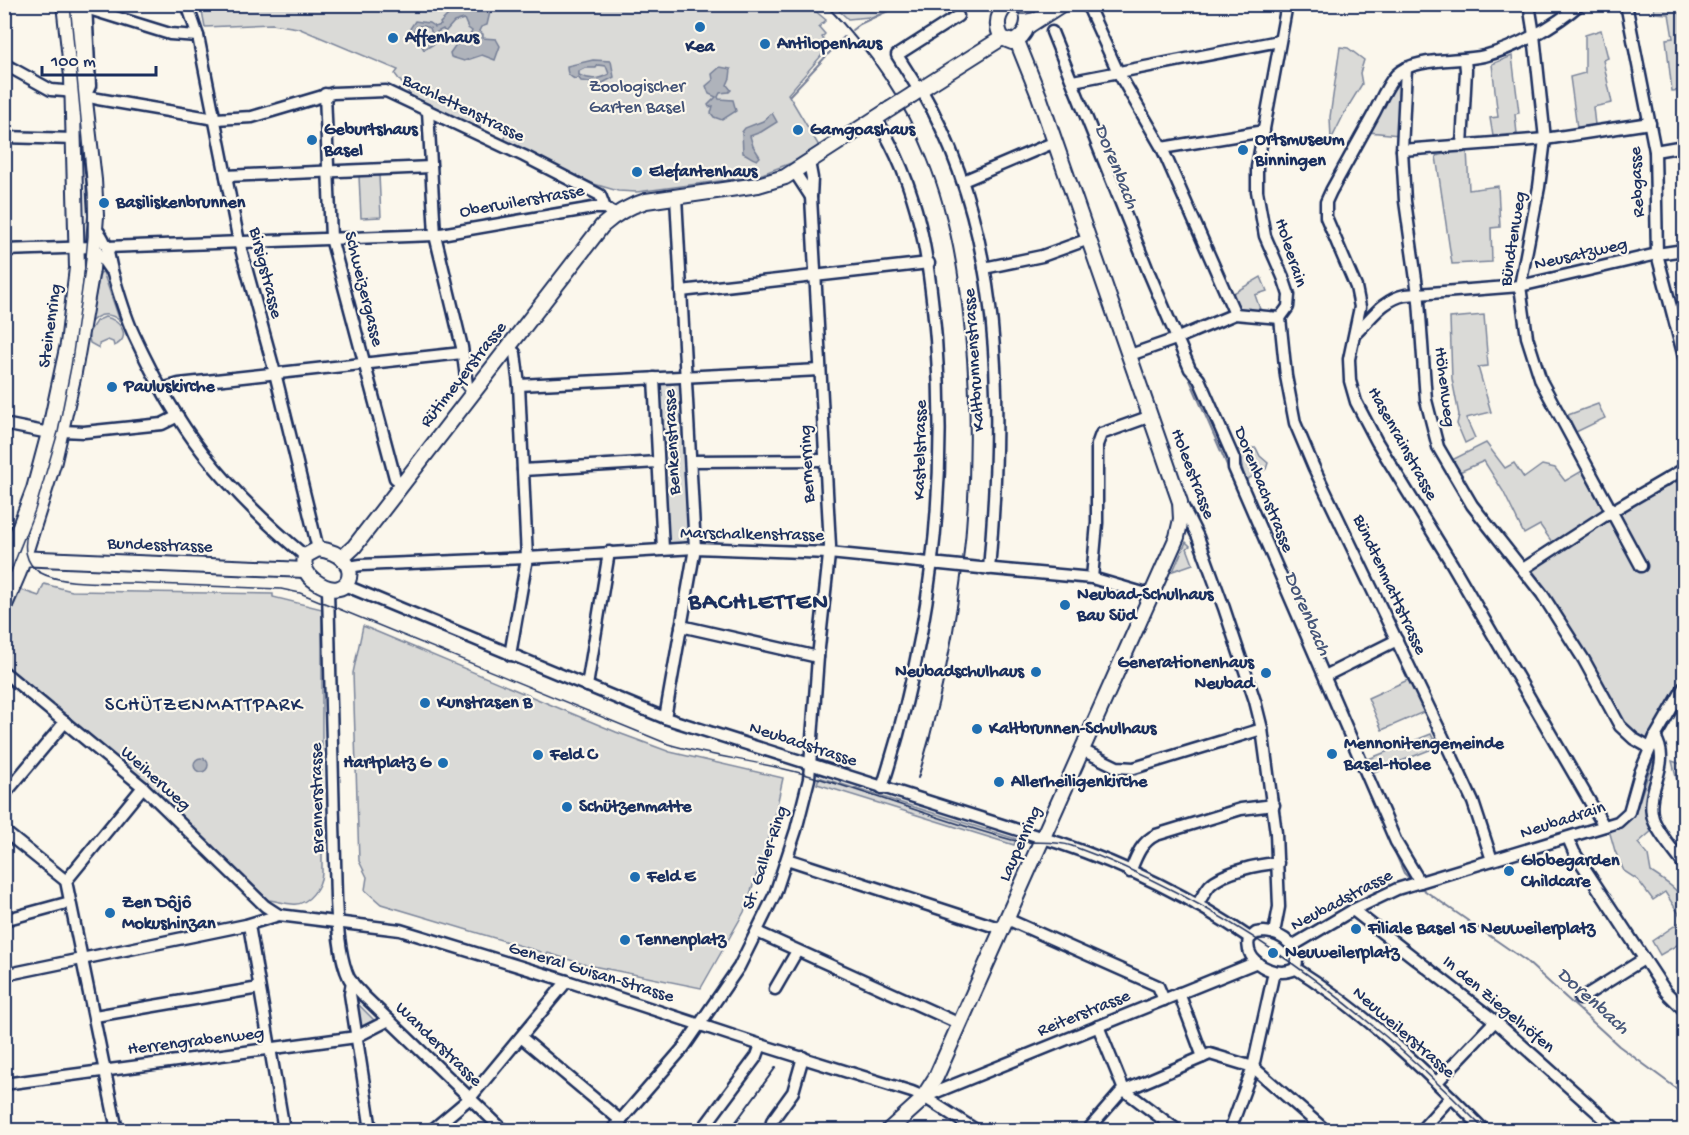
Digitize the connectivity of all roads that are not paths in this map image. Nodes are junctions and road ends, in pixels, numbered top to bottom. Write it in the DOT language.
graph roads {
  1 [pos="64,4"];
  2 [pos="187,4"];
  3 [pos="991,4"];
  4 [pos="1008,4"];
  5 [pos="1024,4"];
  6 [pos="1062,4"];
  7 [pos="1087,4"];
  8 [pos="1287,4"];
  9 [pos="1529,4"];
  10 [pos="1580,4"];
  11 [pos="1626,4"];
  12 [pos="82,6"];
  13 [pos="958,16"];
  14 [pos="999,18"];
  15 [pos="1028,26"];
  16 [pos="1052,32"];
  17 [pos="1534,35"];
  18 [pos="198,36"];
  19 [pos="1002,38"];
  20 [pos="1017,40"];
  21 [pos="1279,41"];
  22 [pos="1465,60"];
  23 [pos="4,64"];
  24 [pos="1406,68"];
  25 [pos="1118,72"];
  26 [pos="1073,81"];
  27 [pos="917,91"];
  28 [pos="78,94"];
  29 [pos="325,94"];
  30 [pos="428,111"];
  31 [pos="876,118"];
  32 [pos="215,119"];
  33 [pos="1650,123"];
  34 [pos="1264,131"];
  35 [pos="4,137"];
  36 [pos="74,139"];
  37 [pos="1545,139"];
  38 [pos="1055,142"];
  39 [pos="1462,146"];
  40 [pos="1684,146"];
  41 [pos="1162,148"];
  42 [pos="1402,150"];
  43 [pos="1655,151"];
  44 [pos="809,162"];
  45 [pos="431,167"];
  46 [pos="328,171"];
  47 [pos="794,171"];
  48 [pos="226,176"];
  49 [pos="963,181"];
  50 [pos="811,196"];
  51 [pos="676,197"];
  52 [pos="610,212"];
  53 [pos="435,235"];
  54 [pos="331,238"];
  55 [pos="1089,239"];
  56 [pos="239,242"];
  57 [pos="78,247"];
  58 [pos="100,247"];
  59 [pos="4,250"];
  60 [pos="1684,250"];
  61 [pos="1657,254"];
  62 [pos="929,263"];
  63 [pos="984,268"];
  64 [pos="815,275"];
  65 [pos="1521,286"];
  66 [pos="681,291"];
  67 [pos="1419,295"];
  68 [pos="1235,314"];
  69 [pos="1280,318"];
  70 [pos="1355,334"];
  71 [pos="1173,340"];
  72 [pos="508,347"];
  73 [pos="462,352"];
  74 [pos="1130,355"];
  75 [pos="1684,357"];
  76 [pos="365,363"];
  77 [pos="820,369"];
  78 [pos="275,373"];
  79 [pos="686,376"];
  80 [pos="654,378"];
  81 [pos="519,385"];
  82 [pos="162,389"];
  83 [pos="474,392"];
  84 [pos="178,416"];
  85 [pos="1150,416"];
  86 [pos="4,424"];
  87 [pos="56,432"];
  88 [pos="824,460"];
  89 [pos="691,461"];
  90 [pos="658,462"];
  91 [pos="1684,469"];
  92 [pos="523,470"];
  93 [pos="403,484"];
  94 [pos="1180,502"];
  95 [pos="1612,511"];
  96 [pos="695,548"];
  97 [pos="318,549"];
  98 [pos="663,549"];
  99 [pos="609,552"];
  100 [pos="829,553"];
  101 [pos="527,558"];
  102 [pos="11,560"];
  103 [pos="305,563"];
  104 [pos="346,563"];
  105 [pos="936,563"];
  106 [pos="1641,566"];
  107 [pos="984,568"];
  108 [pos="1523,569"];
  109 [pos="1092,578"];
  110 [pos="344,585"];
  111 [pos="328,589"];
  112 [pos="1150,596"];
  113 [pos="4,607"];
  114 [pos="681,626"];
  115 [pos="1397,640"];
  116 [pos="510,655"];
  117 [pos="818,657"];
  118 [pos="4,672"];
  119 [pos="1324,676"];
  120 [pos="587,686"];
  121 [pos="1684,687"];
  122 [pos="665,718"];
  123 [pos="64,722"];
  124 [pos="1262,729"];
  125 [pos="1655,737"];
  126 [pos="1650,748"];
  127 [pos="1082,750"];
  128 [pos="810,765"];
  129 [pos="143,787"];
  130 [pos="882,788"];
  131 [pos="4,795"];
  132 [pos="1274,806"];
  133 [pos="1605,826"];
  134 [pos="4,831"];
  135 [pos="1043,838"];
  136 [pos="1568,838"];
  137 [pos="787,859"];
  138 [pos="1492,860"];
  139 [pos="1278,863"];
  140 [pos="1684,865"];
  141 [pos="1130,872"];
  142 [pos="66,881"];
  143 [pos="1420,882"];
  144 [pos="1407,885"];
  145 [pos="70,902"];
  146 [pos="1197,906"];
  147 [pos="1353,910"];
  148 [pos="279,915"];
  149 [pos="4,920"];
  150 [pos="338,924"];
  151 [pos="1004,924"];
  152 [pos="249,925"];
  153 [pos="757,932"];
  154 [pos="1274,933"];
  155 [pos="1250,938"];
  156 [pos="1292,946"];
  157 [pos="797,951"];
  158 [pos="82,958"];
  159 [pos="1644,959"];
  160 [pos="1257,962"];
  161 [pos="1295,968"];
  162 [pos="1274,972"];
  163 [pos="4,975"];
  164 [pos="567,981"];
  165 [pos="352,982"];
  166 [pos="259,988"];
  167 [pos="774,989"];
  168 [pos="1179,993"];
  169 [pos="1164,999"];
  170 [pos="1580,999"];
  171 [pos="1684,1010"];
  172 [pos="95,1016"];
  173 [pos="388,1020"];
  174 [pos="1496,1021"];
  175 [pos="960,1024"];
  176 [pos="700,1025"];
  177 [pos="1098,1026"];
  178 [pos="521,1036"];
  179 [pos="356,1037"];
  180 [pos="761,1045"];
  181 [pos="271,1049"];
  182 [pos="803,1057"];
  183 [pos="1203,1057"];
  184 [pos="1253,1067"];
  185 [pos="105,1070"];
  186 [pos="1437,1083"];
  187 [pos="4,1084"];
  188 [pos="1124,1090"];
  189 [pos="924,1097"];
  190 [pos="1451,1097"];
  191 [pos="470,1098"];
  192 [pos="621,1120"];
  193 [pos="771,1130"];
  194 [pos="117,1131"];
  195 [pos="284,1131"];
  196 [pos="371,1131"];
  197 [pos="432,1131"];
  198 [pos="502,1131"];
  199 [pos="612,1131"];
  200 [pos="702,1131"];
  201 [pos="889,1131"];
  202 [pos="976,1131"];
  203 [pos="1088,1131"];
  204 [pos="1177,1131"];
  205 [pos="1230,1131"];
  206 [pos="1324,1131"];
  207 [pos="1421,1131"];
  208 [pos="1484,1131"];
  209 [pos="1617,1131"];
  1 -- 28 [label="main road"];
  2 -- 18 [label="street, Birsigstrasse"];
  3 -- 14 [label="main road"];
  4 -- 14 [label="main road"];
  5 -- 15 [label="main road"];
  6 -- 15 [label="main road"];
  7 -- 25 [label="street"];
  8 -- 21 [label="street, Holeerain"];
  9 -- 17 [label="street, Bündtenweg"];
  10 -- 17 [label="street"];
  11 -- 33 [label="street, Rebgasse"];
  12 -- 18 [label="street"];
  12 -- 28 [label="main road"];
  13 -- 27 [label="street, Kaltbrunnenstrasse"];
  14 -- 19 [label="main road"];
  15 -- 20 [label="main road"];
  16 -- 26 [label="street, Dorenbachstrasse"];
  17 -- 22 [label="street"];
  17 -- 37 [label="street, Bündtenweg"];
  18 -- 32 [label="street, Birsigstrasse"];
  19 -- 20 [label="main road"];
  19 -- 27 [label="main road, Oberwilerstrasse"];
  20 -- 38 [label="main road, Holeestrasse"];
  21 -- 25 [label="street"];
  21 -- 34 [label="street, Holeerain"];
  22 -- 24 [label="street"];
  22 -- 39 [label="street"];
  23 -- 28 [label="street, Bachlettenstrasse"];
  24 -- 42 [label="street, Höhenweg"];
  24 -- 70 [label="street, Hasenrainstrasse"];
  25 -- 26 [label="street"];
  25 -- 41 [label="street"];
  26 -- 71 [label="street, Dorenbachstrasse"];
  27 -- 31 [label="main road, Oberwilerstrasse, bridge"];
  27 -- 49 [label="street, Kaltbrunnenstrasse"];
  28 -- 32 [label="street, Bachlettenstrasse"];
  28 -- 36 [label="main road, Steinenring"];
  28 -- 58 [label="main road, Steinenring"];
  29 -- 30 [label="street, Bachlettenstrasse"];
  29 -- 32 [label="street, Bachlettenstrasse"];
  29 -- 46 [label="street, Schweizergasse"];
  30 -- 45 [label="street"];
  30 -- 52 [label="street, Bachlettenstrasse"];
  31 -- 44 [label="main road, Oberwilerstrasse"];
  31 -- 62 [label="street, Kastelstrasse"];
  32 -- 48 [label="street, Birsigstrasse"];
  33 -- 37 [label="street"];
  33 -- 43 [label="street, Rebgasse"];
  34 -- 41 [label="street"];
  34 -- 69 [label="street, Holeerain"];
  35 -- 36 [label="street"];
  36 -- 57 [label="main road, Steinenring"];
  37 -- 39 [label="street"];
  37 -- 65 [label="street, Bündtenweg"];
  38 -- 49 [label="street"];
  38 -- 55 [label="main road, Holeestrasse"];
  39 -- 42 [label="street"];
  40 -- 43 [label="street"];
  41 -- 68 [label="street"];
  42 -- 67 [label="street, Höhenweg"];
  43 -- 61 [label="street, Rebgasse"];
  44 -- 47 [label="main road, Oberwilerstrasse"];
  44 -- 50 [label="street, Bernerring"];
  45 -- 46 [label="street"];
  45 -- 53 [label="street"];
  46 -- 48 [label="street"];
  46 -- 54 [label="street, Schweizergasse"];
  47 -- 50 [label="street"];
  47 -- 51 [label="main road, Oberwilerstrasse"];
  48 -- 56 [label="street, Birsigstrasse"];
  49 -- 63 [label="street, Kaltbrunnenstrasse"];
  50 -- 64 [label="street, Bernerring"];
  51 -- 52 [label="main road, Oberwilerstrasse"];
  51 -- 66 [label="street, Benkenstrasse"];
  52 -- 53 [label="street, Oberwilerstrasse"];
  52 -- 72 [label="main road, Rütimeyerstrasse"];
  53 -- 54 [label="street, Oberwilerstrasse"];
  53 -- 73 [label="street"];
  54 -- 56 [label="street, Oberwilerstrasse"];
  54 -- 76 [label="street, Schweizergasse"];
  55 -- 63 [label="street"];
  55 -- 74 [label="main road, Holeestrasse"];
  56 -- 58 [label="street, Oberwilerstrasse"];
  56 -- 78 [label="street, Birsigstrasse"];
  57 -- 58 [label="street, Oberwilerstrasse"];
  57 -- 59 [label="street, Oberwilerstrasse"];
  57 -- 87 [label="main road, Steinenring"];
  58 -- 82 [label="street"];
  58 -- 87 [label="main road, Steinenring"];
  60 -- 61 [label="street, Neusatzweg"];
  61 -- 65 [label="street, Neusatzweg"];
  61 -- 75 [label="street, Rebgasse"];
  62 -- 64 [label="street"];
  62 -- 105 [label="street, Kastelstrasse"];
  63 -- 107 [label="street, Kaltbrunnenstrasse"];
  64 -- 66 [label="street"];
  64 -- 77 [label="street, Bernerring"];
  65 -- 67 [label="street, Neusatzweg"];
  65 -- 95 [label="street, Bündtenweg"];
  66 -- 79 [label="street, Benkenstrasse"];
  67 -- 70 [label="street, Neusatzweg"];
  67 -- 108 [label="street, Höhenweg"];
  68 -- 69 [label="street"];
  68 -- 71 [label="street"];
  69 -- 115 [label="street, Bündtenmattstrasse"];
  70 -- 133 [label="street, Hasenrainstrasse"];
  71 -- 74 [label="street"];
  71 -- 119 [label="street, Dorenbachstrasse"];
  72 -- 81 [label="street"];
  72 -- 83 [label="main road, Rütimeyerstrasse"];
  73 -- 76 [label="street"];
  73 -- 83 [label="street"];
  74 -- 85 [label="main road, Holeestrasse"];
  76 -- 78 [label="street"];
  76 -- 93 [label="street, Schweizergasse"];
  77 -- 79 [label="street"];
  77 -- 88 [label="street, Bernerring"];
  78 -- 82 [label="street"];
  78 -- 97 [label="street, Birsigstrasse"];
  79 -- 80 [label="street"];
  79 -- 89 [label="street, Benkenstrasse"];
  80 -- 81 [label="street"];
  80 -- 90 [label="street, Benkenstrasse"];
  81 -- 92 [label="street"];
  82 -- 84 [label="street"];
  83 -- 93 [label="main road, Rütimeyerstrasse"];
  84 -- 87 [label="street"];
  84 -- 103 [label="street"];
  85 -- 94 [label="main road, Holeestrasse"];
  85 -- 109 [label="street"];
  86 -- 87 [label="street"];
  87 -- 102 [label="main road, Steinenring"];
  88 -- 89 [label="street"];
  88 -- 100 [label="street, Bernerring"];
  89 -- 96 [label="street, Benkenstrasse"];
  90 -- 92 [label="street"];
  90 -- 98 [label="street, Benkenstrasse"];
  91 -- 95 [label="street"];
  92 -- 101 [label="street"];
  93 -- 104 [label="main road, Rütimeyerstrasse"];
  94 -- 112 [label="main road, Laupenring"];
  94 -- 124 [label="street, Holeestrasse"];
  95 -- 106 [label="street, Bündtenweg"];
  95 -- 108 [label="street"];
  96 -- 98 [label="street, Marschalkenstrasse"];
  96 -- 100 [label="street, Marschalkenstrasse"];
  96 -- 114 [label="street, Benkenstrasse"];
  97 -- 103 [label="main road"];
  97 -- 104 [label="main road"];
  98 -- 99 [label="street, Marschalkenstrasse"];
  99 -- 101 [label="street, Marschalkenstrasse"];
  99 -- 120 [label="street"];
  100 -- 105 [label="street, Marschalkenstrasse"];
  100 -- 117 [label="street, Bernerring"];
  101 -- 104 [label="street, Marschalkenstrasse"];
  101 -- 116 [label="street"];
  102 -- 103 [label="main road, Bundesstrasse"];
  102 -- 113 [label="main road, Steinenring"];
  103 -- 111 [label="main road"];
  104 -- 110 [label="main road"];
  105 -- 107 [label="street, Marschalkenstrasse, bridge"];
  105 -- 130 [label="street, Kastelstrasse"];
  107 -- 109 [label="street, Marschalkenstrasse"];
  108 -- 126 [label="street, Höhenweg"];
  109 -- 112 [label="street, Marschalkenstrasse"];
  110 -- 111 [label="main road"];
  110 -- 116 [label="street, Neubadstrasse"];
  111 -- 150 [label="street, Brennerstrasse"];
  112 -- 127 [label="main road, Laupenring"];
  114 -- 117 [label="street"];
  114 -- 122 [label="street, Benkenstrasse"];
  115 -- 119 [label="street"];
  115 -- 138 [label="street, Bündtenmattstrasse"];
  116 -- 120 [label="street, Neubadstrasse"];
  117 -- 128 [label="street, Bernerring"];
  118 -- 123 [label="street, Weiherweg"];
  119 -- 143 [label="street, Dorenbachstrasse"];
  120 -- 122 [label="street, Neubadstrasse"];
  121 -- 125 [label="street, Neubadrain"];
  122 -- 128 [label="street, Neubadstrasse"];
  123 -- 129 [label="street, Weiherweg"];
  123 -- 131 [label="street"];
  124 -- 127 [label="street"];
  124 -- 132 [label="street, Holeestrasse"];
  125 -- 126 [label="street, Neubadrain"];
  125 -- 140 [label="street"];
  126 -- 133 [label="street, Neubadrain"];
  127 -- 135 [label="main road, Laupenring"];
  128 -- 130 [label="street, Neubadstrasse"];
  128 -- 137 [label="street, St. Galler-Ring"];
  129 -- 142 [label="street"];
  129 -- 148 [label="street, Weiherweg"];
  130 -- 135 [label="street, Neubadstrasse"];
  132 -- 139 [label="street, Holeestrasse"];
  132 -- 141 [label="street"];
  133 -- 136 [label="street, Neubadrain"];
  134 -- 142 [label="street"];
  135 -- 141 [label="street, Neubadstrasse"];
  135 -- 151 [label="main road, Laupenring"];
  136 -- 138 [label="street, Neubadrain"];
  136 -- 159 [label="street"];
  137 -- 151 [label="street"];
  137 -- 153 [label="street, St. Galler-Ring"];
  138 -- 143 [label="street, Neubadrain"];
  139 -- 146 [label="street"];
  139 -- 154 [label="street, Holeestrasse"];
  141 -- 146 [label="street, Neubadstrasse"];
  142 -- 145 [label="street"];
  143 -- 144 [label="street, Neubadrain"];
  144 -- 147 [label="street, Neubadstrasse"];
  145 -- 149 [label="street"];
  145 -- 158 [label="street"];
  146 -- 155 [label="street, Neubadstrasse"];
  147 -- 156 [label="street, Neubadstrasse"];
  147 -- 174 [label="street, In den Ziegelhöfen"];
  148 -- 150 [label="street, General Guisan-Strasse"];
  148 -- 152 [label="street"];
  150 -- 164 [label="street, General Guisan-Strasse"];
  150 -- 165 [label="street, Brennerstrasse"];
  151 -- 169 [label="street"];
  151 -- 175 [label="main road, Laupenring"];
  152 -- 158 [label="street"];
  152 -- 166 [label="street"];
  153 -- 157 [label="street"];
  153 -- 176 [label="street, St. Galler-Ring"];
  154 -- 155 [label="street"];
  154 -- 156 [label="street"];
  155 -- 160 [label="street"];
  156 -- 161 [label="street"];
  157 -- 167 [label="street"];
  157 -- 175 [label="street"];
  158 -- 163 [label="street"];
  158 -- 172 [label="street"];
  159 -- 170 [label="street"];
  159 -- 171 [label="street"];
  160 -- 162 [label="street"];
  160 -- 168 [label="street, Reiterstrasse"];
  161 -- 162 [label="street"];
  161 -- 186 [label="street, Neuweilerstrasse"];
  162 -- 184 [label="street"];
  164 -- 176 [label="street, General Guisan-Strasse"];
  164 -- 178 [label="street"];
  165 -- 173 [label="street, Wanderstrasse"];
  165 -- 179 [label="street"];
  166 -- 172 [label="street"];
  166 -- 181 [label="street"];
  168 -- 169 [label="street, Reiterstrasse"];
  168 -- 183 [label="street"];
  169 -- 177 [label="street, Reiterstrasse"];
  172 -- 185 [label="street"];
  173 -- 179 [label="street, Herrengrabenweg"];
  173 -- 191 [label="street, Wanderstrasse"];
  174 -- 186 [label="street"];
  174 -- 209 [label="street, In den Ziegelhöfen"];
  175 -- 189 [label="main road, Laupenring"];
  176 -- 180 [label="street, General Guisan-Strasse"];
  176 -- 192 [label="street, St. Galler-Ring"];
  177 -- 188 [label="street"];
  177 -- 189 [label="street, Reiterstrasse"];
  178 -- 191 [label="street"];
  178 -- 192 [label="street"];
  179 -- 181 [label="street, Herrengrabenweg"];
  179 -- 196 [label="street"];
  180 -- 182 [label="street, General Guisan-Strasse"];
  180 -- 200 [label="street"];
  181 -- 185 [label="street, Herrengrabenweg"];
  181 -- 195 [label="street"];
  182 -- 189 [label="street, General Guisan-Strasse"];
  182 -- 193 [label="street"];
  183 -- 184 [label="street"];
  183 -- 188 [label="street"];
  184 -- 205 [label="street"];
  184 -- 206 [label="street"];
  185 -- 187 [label="street, Herrengrabenweg"];
  185 -- 194 [label="street"];
  186 -- 190 [label="street, Neuweilerstrasse"];
  188 -- 203 [label="street"];
  188 -- 204 [label="street"];
  189 -- 201 [label="main road, Laupenring"];
  189 -- 202 [label="street, General Guisan-Strasse"];
  190 -- 207 [label="street"];
  190 -- 208 [label="street, Neuweilerstrasse"];
  191 -- 197 [label="street"];
  191 -- 198 [label="street, Wanderstrasse"];
  192 -- 199 [label="street, St. Galler-Ring"];
}
